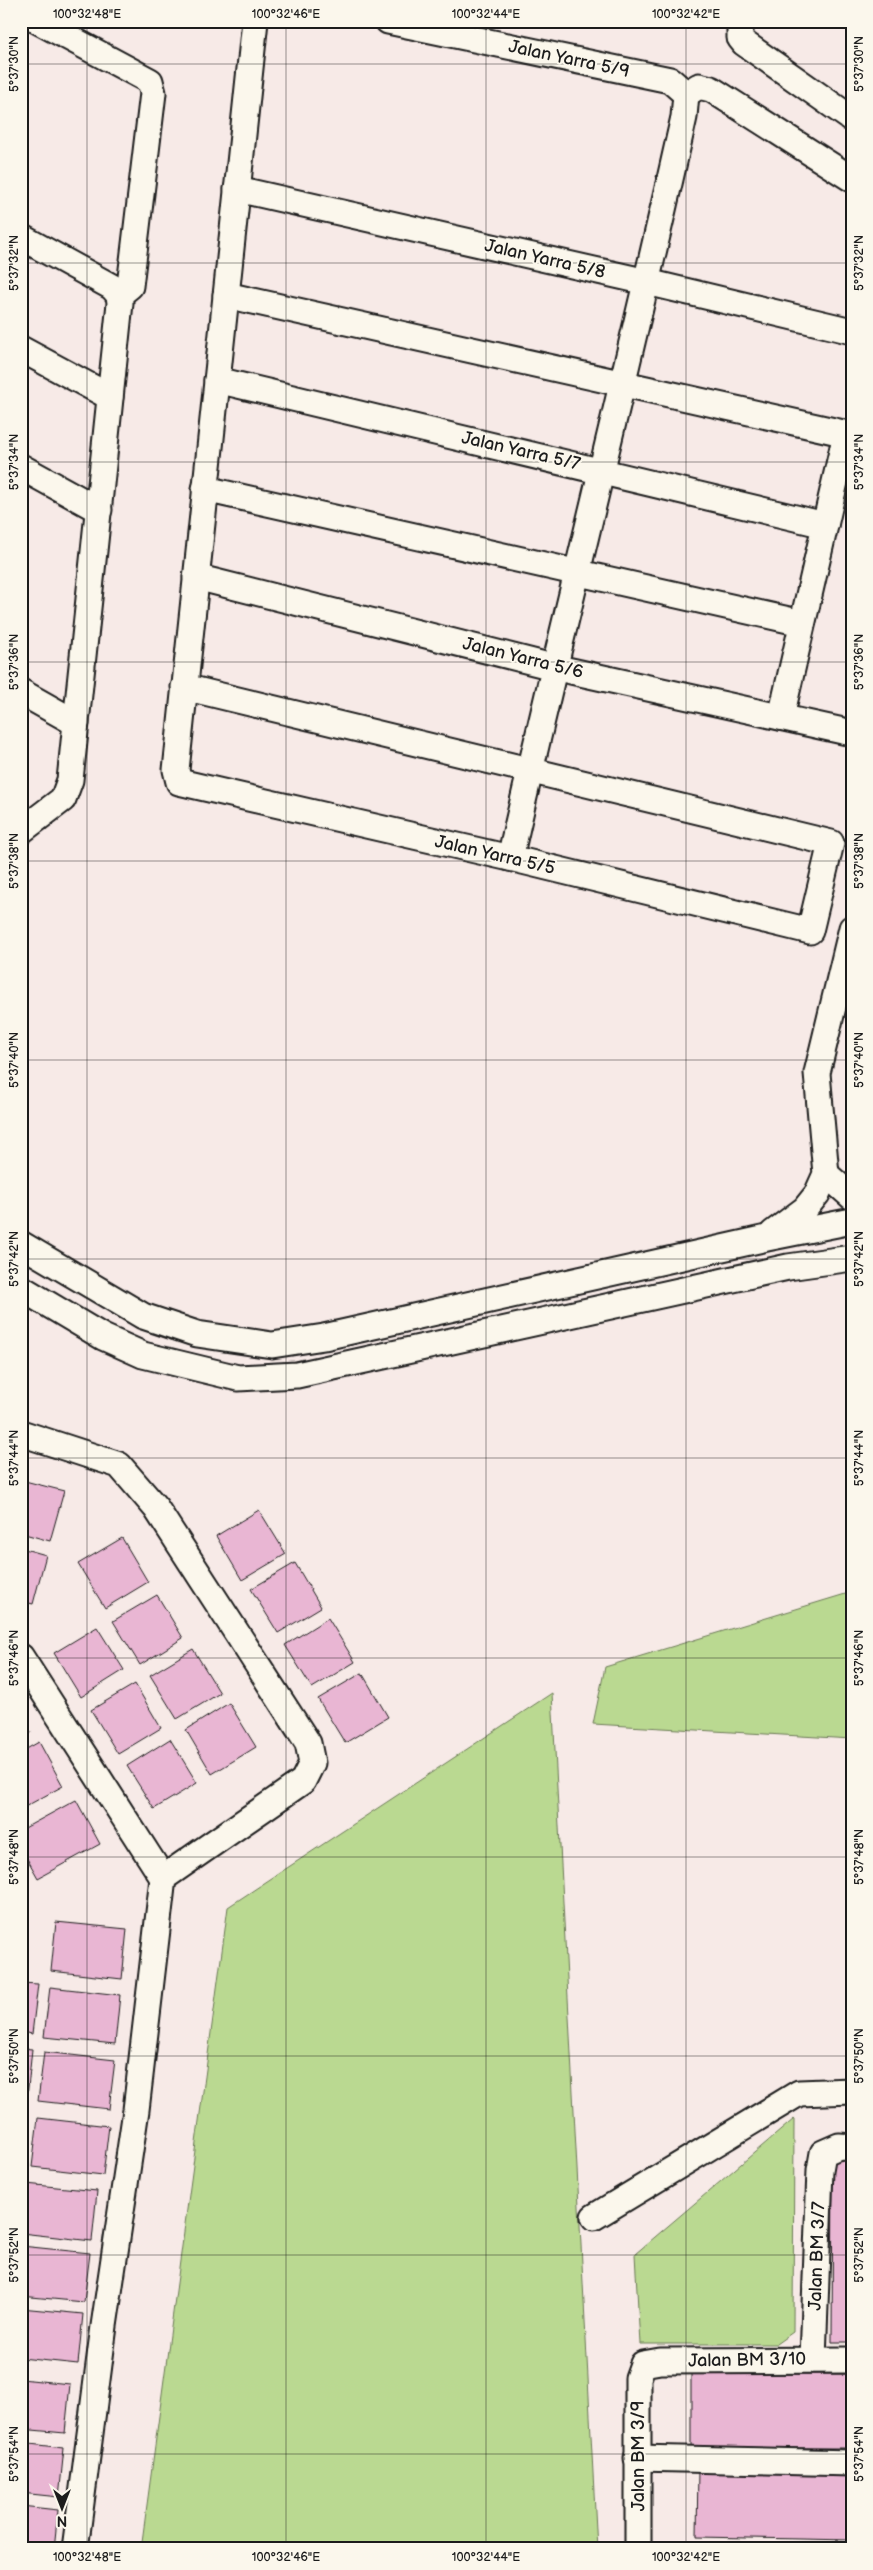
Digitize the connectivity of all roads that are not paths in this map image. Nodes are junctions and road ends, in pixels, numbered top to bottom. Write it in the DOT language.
graph roads {
  1 [pos="38,21"];
  2 [pos="255,21"];
  3 [pos="388,21"];
  4 [pos="742,32"];
  5 [pos="686,94"];
  6 [pos="852,119"];
  7 [pos="852,179"];
  8 [pos="237,189"];
  9 [pos="21,237"];
  10 [pos="648,282"];
  11 [pos="119,295"];
  12 [pos="226,295"];
  13 [pos="852,331"];
  14 [pos="21,349"];
  15 [pos="217,380"];
  16 [pos="623,382"];
  17 [pos="110,398"];
  18 [pos="849,435"];
  19 [pos="21,467"];
  20 [pos="602,470"];
  21 [pos="205,489"];
  22 [pos="99,510"];
  23 [pos="825,525"];
  24 [pos="577,573"];
  25 [pos="196,577"];
  26 [pos="802,623"];
  27 [pos="553,667"];
  28 [pos="184,687"];
  29 [pos="21,692"];
  30 [pos="781,717"];
  31 [pos="76,723"];
  32 [pos="852,733"];
  33 [pos="530,770"];
  34 [pos="27,818"];
  35 [pos="510,858"];
  36 [pos="852,928"];
  37 [pos="826,1174"];
  38 [pos="852,1198"];
  39 [pos="852,1221"];
  40 [pos="767,1238"];
  41 [pos="21,1244"];
  42 [pos="852,1258"];
  43 [pos="21,1288"];
  44 [pos="21,1433"];
  45 [pos="21,1657"];
  46 [pos="162,1878"];
  47 [pos="852,2091"];
  48 [pos="852,2147"];
  49 [pos="594,2217"];
  50 [pos="813,2359"];
  51 [pos="852,2360"];
  52 [pos="643,2364"];
  53 [pos="637,2458"];
  54 [pos="852,2463"];
  55 [pos="74,2549"];
  56 [pos="638,2549"];
  1 -- 11 [label="street"];
  2 -- 8 [label="street"];
  3 -- 5 [label="street, Jalan Yarra 5/9"];
  4 -- 6 [label="street"];
  5 -- 7 [label="street"];
  5 -- 10 [label="street"];
  8 -- 10 [label="street, Jalan Yarra 5/8"];
  8 -- 12 [label="street"];
  9 -- 11 [label="street"];
  10 -- 13 [label="street, Jalan Yarra 5/8"];
  10 -- 16 [label="street"];
  11 -- 17 [label="street"];
  12 -- 15 [label="street"];
  12 -- 16 [label="street"];
  14 -- 17 [label="street"];
  15 -- 20 [label="street, Jalan Yarra 5/7"];
  15 -- 21 [label="street"];
  16 -- 18 [label="street"];
  16 -- 20 [label="street"];
  17 -- 22 [label="street"];
  18 -- 23 [label="street"];
  19 -- 22 [label="street"];
  20 -- 23 [label="street, Jalan Yarra 5/7"];
  20 -- 24 [label="street"];
  21 -- 24 [label="street"];
  21 -- 25 [label="street"];
  22 -- 31 [label="street"];
  23 -- 26 [label="street"];
  24 -- 26 [label="street"];
  24 -- 27 [label="street"];
  25 -- 27 [label="street, Jalan Yarra 5/6"];
  25 -- 28 [label="street"];
  26 -- 30 [label="street"];
  27 -- 30 [label="street, Jalan Yarra 5/6"];
  27 -- 33 [label="street"];
  28 -- 33 [label="street"];
  28 -- 35 [label="street, Jalan Yarra 5/5"];
  29 -- 31 [label="street"];
  30 -- 32 [label="street, Jalan Yarra 5/6"];
  31 -- 34 [label="street"];
  33 -- 35 [label="street"];
  33 -- 35 [label="street, Jalan Yarra 5/5"];
  36 -- 37 [label="street"];
  37 -- 38 [label="street"];
  37 -- 40 [label="street"];
  39 -- 40 [label="street"];
  40 -- 41 [label="street"];
  42 -- 43 [label="street"];
  44 -- 46 [label="street"];
  45 -- 46 [label="street"];
  46 -- 55 [label="street"];
  47 -- 49 [label="street"];
  48 -- 50 [label="street, Jalan BM 3/7"];
  50 -- 51 [label="street, Jalan BM 3/10"];
  50 -- 52 [label="street, Jalan BM 3/10"];
  52 -- 53 [label="street, Jalan BM 3/9"];
  53 -- 54 [label="street"];
  53 -- 56 [label="street, Jalan BM 3/9"];
}
